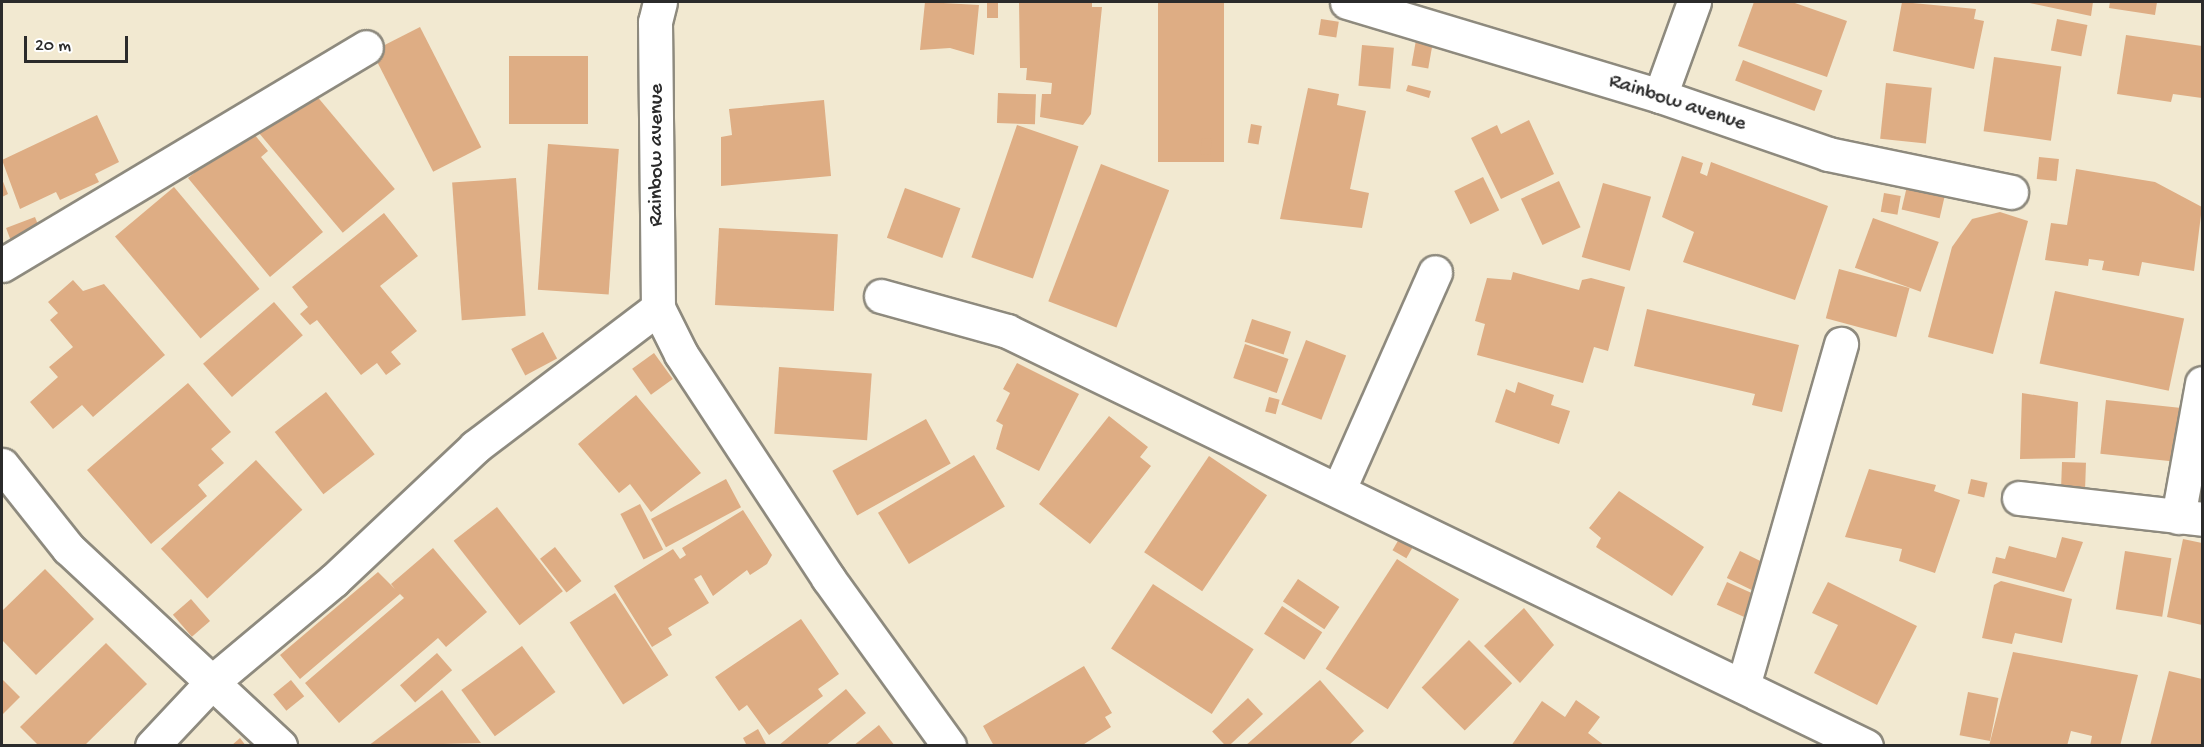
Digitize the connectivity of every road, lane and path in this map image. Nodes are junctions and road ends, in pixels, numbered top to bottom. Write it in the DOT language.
graph roads {
  1 [pos="660,2"];
  2 [pos="1347,2"];
  3 [pos="1694,2"];
  4 [pos="366,47"];
  5 [pos="1660,96"];
  6 [pos="2011,192"];
  7 [pos="2,265"];
  8 [pos="1436,272"];
  9 [pos="881,296"];
  10 [pos="658,308"];
  11 [pos="1841,344"];
  12 [pos="2202,383"];
  13 [pos="2,465"];
  14 [pos="1339,489"];
  15 [pos="2019,498"];
  16 [pos="2190,518"];
  17 [pos="212,682"];
  18 [pos="1743,686"];
  19 [pos="152,746"];
  20 [pos="280,746"];
  21 [pos="949,746"];
  22 [pos="1866,746"];
  1 -- 10 [label="street, Rainbow avenue"];
  2 -- 5 [label="street, Rainbow avenue"];
  3 -- 5 [label="street"];
  4 -- 7 [label="street"];
  5 -- 6 [label="street, Rainbow avenue"];
  8 -- 14 [label="street"];
  9 -- 14 [label="street"];
  10 -- 17 [label="street"];
  10 -- 21 [label="street"];
  11 -- 18 [label="street"];
  12 -- 16 [label="street"];
  13 -- 17 [label="street"];
  14 -- 18 [label="street"];
  15 -- 16 [label="street"];
  17 -- 19 [label="street"];
  17 -- 20 [label="street"];
  18 -- 22 [label="street"];
}
